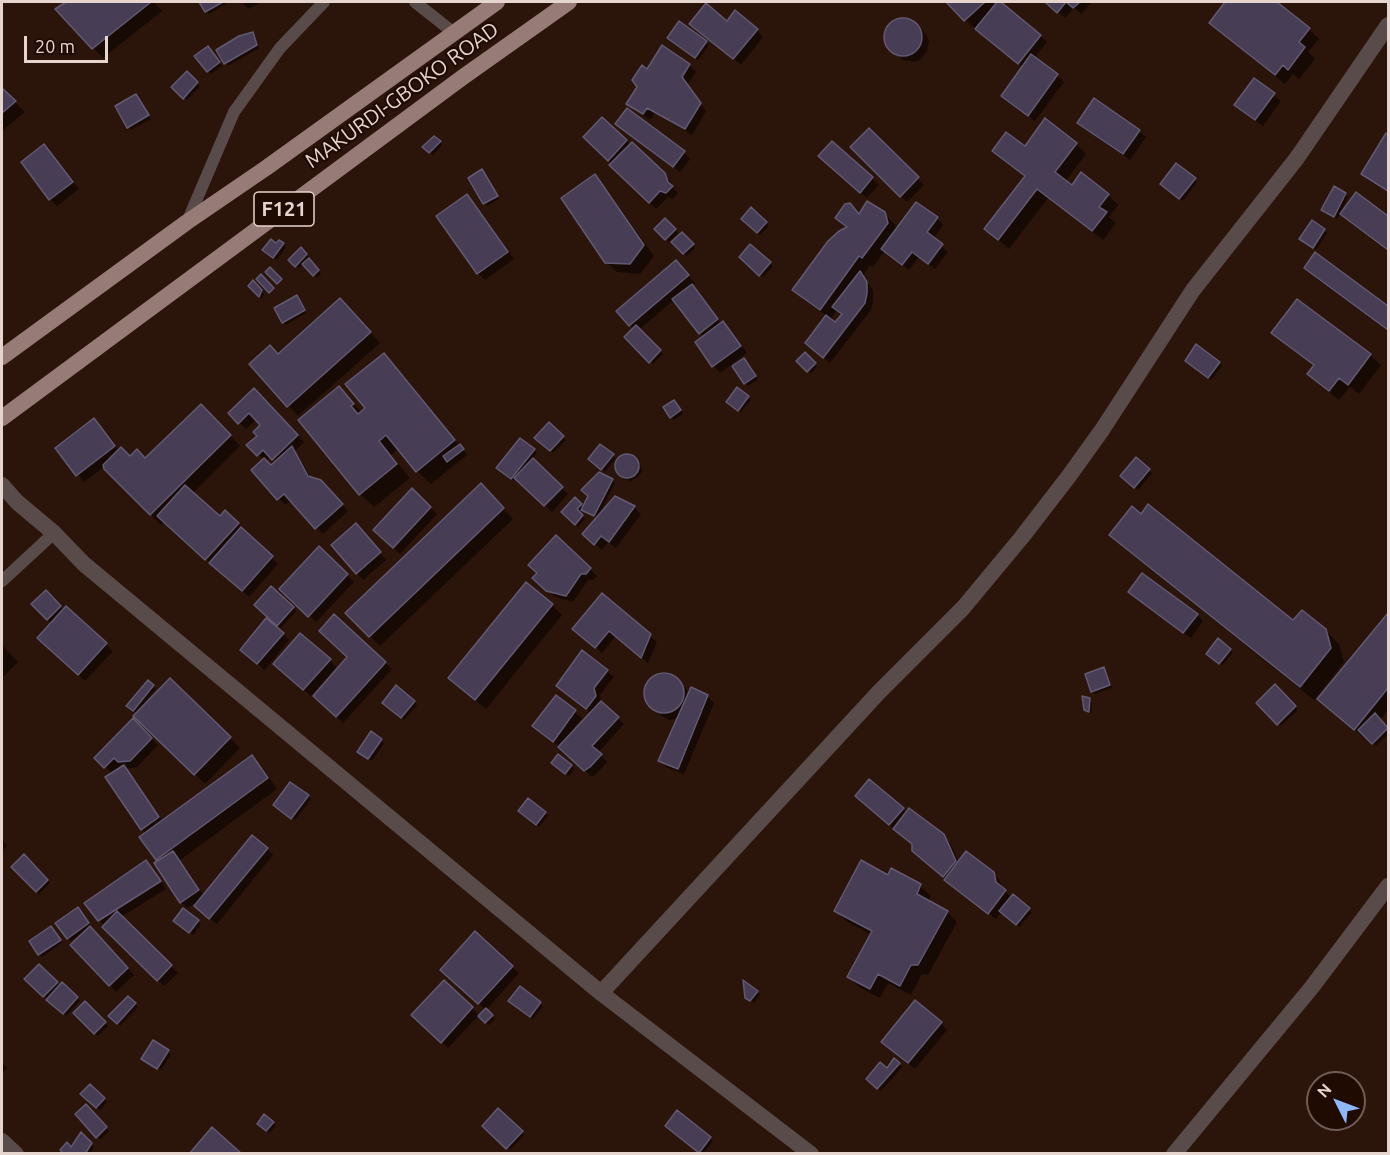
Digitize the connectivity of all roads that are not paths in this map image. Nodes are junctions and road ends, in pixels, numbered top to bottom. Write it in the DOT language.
graph roads {
  1 [pos="324,2"];
  2 [pos="415,2"];
  3 [pos="497,2"];
  4 [pos="569,2"];
  5 [pos="1389,25"];
  6 [pos="454,33"];
  7 [pos="187,222"];
  8 [pos="2,357"];
  9 [pos="2,418"];
  10 [pos="2,485"];
  11 [pos="54,533"];
  12 [pos="2,581"];
  13 [pos="1389,886"];
  14 [pos="601,993"];
  15 [pos="2,1141"];
  16 [pos="16,1154"];
  17 [pos="811,1154"];
  18 [pos="1174,1154"];
  1 -- 7 [label="lane"];
  2 -- 6 [label="lane"];
  3 -- 6 [label="main road, F121"];
  4 -- 9 [label="main road, MAKURDI-GBOKO ROAD / F121"];
  5 -- 14 [label="street"];
  6 -- 7 [label="main road, F121"];
  7 -- 8 [label="main road, F121"];
  10 -- 11 [label="street"];
  11 -- 12 [label="lane"];
  11 -- 14 [label="street"];
  13 -- 18 [label="street"];
  14 -- 17 [label="street"];
  15 -- 16 [label="street"];
}
